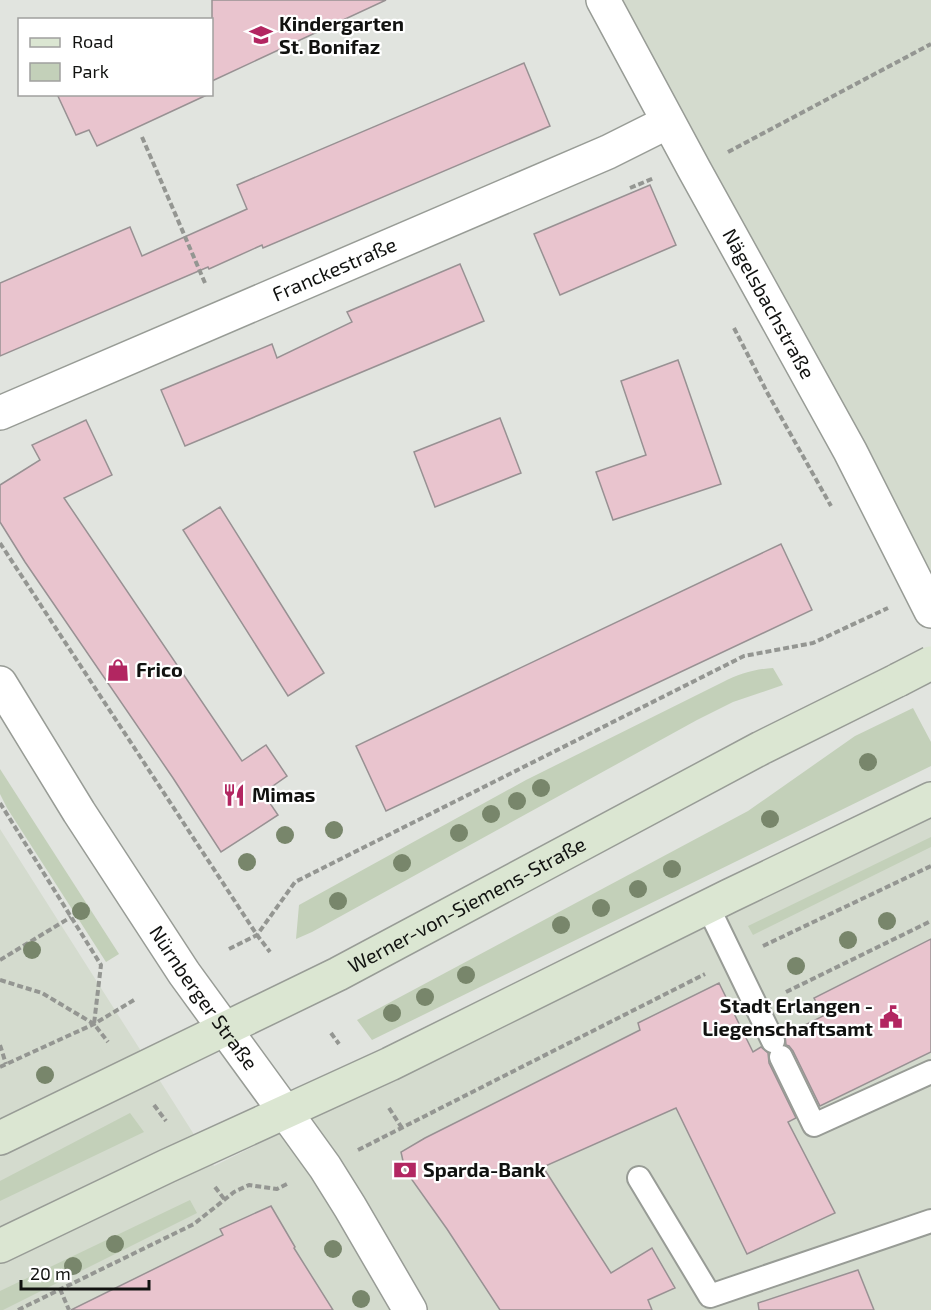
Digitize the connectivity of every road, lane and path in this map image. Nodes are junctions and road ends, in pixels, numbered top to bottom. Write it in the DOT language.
graph roads {
  1 [pos="603,0"];
  2 [pos="931,44"];
  3 [pos="668,122"];
  4 [pos="142,137"];
  5 [pos="694,170"];
  6 [pos="208,290"];
  7 [pos="0,413"];
  8 [pos="0,543"];
  9 [pos="931,611"];
  10 [pos="879,613"];
  11 [pos="931,663"];
  12 [pos="0,683"];
  13 [pos="931,799"];
  14 [pos="0,803"];
  15 [pos="931,866"];
  16 [pos="708,907"];
  17 [pos="71,916"];
  18 [pos="931,921"];
  19 [pos="256,935"];
  20 [pos="229,949"];
  21 [pos="270,952"];
  22 [pos="0,960"];
  23 [pos="734,960"];
  24 [pos="0,980"];
  25 [pos="134,1000"];
  26 [pos="756,1006"];
  27 [pos="94,1024"];
  28 [pos="226,1029"];
  29 [pos="0,1045"];
  30 [pos="114,1050"];
  31 [pos="6,1064"];
  32 [pos="0,1067"];
  33 [pos="931,1072"];
  34 [pos="152,1102"];
  35 [pos="389,1108"];
  36 [pos="286,1113"];
  37 [pos="166,1121"];
  38 [pos="402,1128"];
  39 [pos="0,1138"];
  40 [pos="325,1167"];
  41 [pos="639,1179"];
  42 [pos="215,1187"];
  43 [pos="225,1200"];
  44 [pos="931,1221"];
  45 [pos="0,1246"];
  46 [pos="60,1289"];
  47 [pos="18,1310"];
  48 [pos="69,1310"];
  49 [pos="410,1310"];
  1 -- 3 [label="street, Nägelsbachstraße"];
  2 -- 5 [label="path"];
  3 -- 5 [label="street, Nägelsbachstraße"];
  3 -- 7 [label="street, Franckestraße"];
  4 -- 6 [label="path"];
  5 -- 9 [label="street, Nägelsbachstraße"];
  8 -- 19 [label="path"];
  10 -- 19 [label="path"];
  11 -- 28 [label="main road, Werner-von-Siemens-Straße, bridge"];
  12 -- 28 [label="street, Nürnberger Straße"];
  13 -- 16 [label="main road"];
  14 -- 17 [label="path"];
  15 -- 23 [label="path"];
  16 -- 23 [label="lane"];
  16 -- 36 [label="main road"];
  17 -- 22 [label="path"];
  17 -- 27 [label="path"];
  18 -- 26 [label="path"];
  19 -- 20 [label="path"];
  19 -- 21 [label="path"];
  23 -- 26 [label="lane"];
  23 -- 38 [label="path"];
  24 -- 27 [label="path"];
  25 -- 27 [label="path"];
  26 -- 33 [label="lane"];
  27 -- 30 [label="path"];
  27 -- 31 [label="path"];
  28 -- 36 [label="street, Nürnberger Straße"];
  28 -- 39 [label="main road, Werner-von-Siemens-Straße"];
  29 -- 31 [label="path"];
  31 -- 32 [label="path"];
  34 -- 37 [label="path"];
  35 -- 38 [label="path"];
  36 -- 40 [label="street, Nürnberger Straße"];
  36 -- 45 [label="main road"];
  38 -- 40 [label="path"];
  40 -- 43 [label="path"];
  40 -- 49 [label="street, Nürnberger Straße"];
  41 -- 44 [label="lane"];
  42 -- 43 [label="path"];
  43 -- 46 [label="path"];
  46 -- 47 [label="path"];
  46 -- 48 [label="path"];
}
